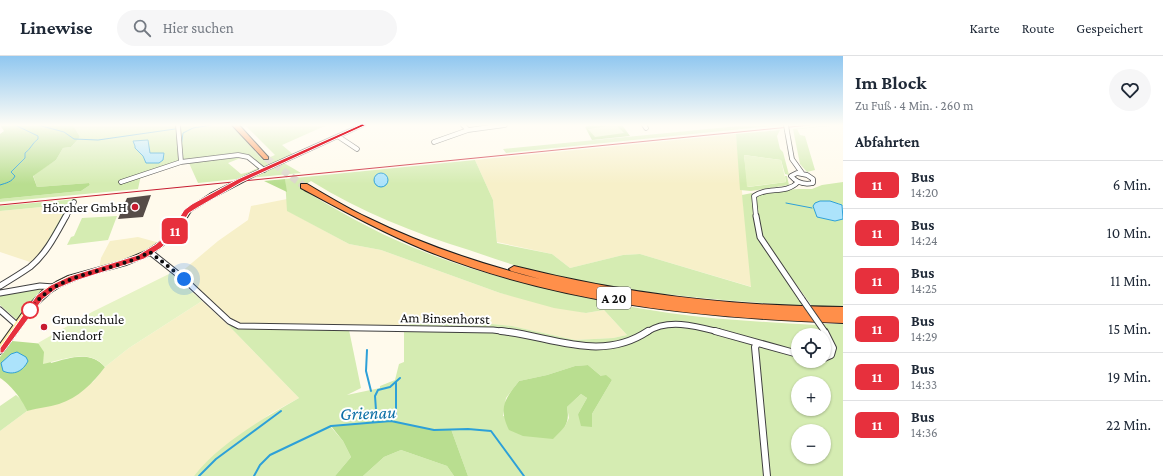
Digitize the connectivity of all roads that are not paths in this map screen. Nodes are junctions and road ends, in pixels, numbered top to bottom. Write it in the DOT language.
graph roads {
  1 [pos="180,145"];
  2 [pos="256,145"];
  3 [pos="259,145"];
  4 [pos="322,145"];
  5 [pos="350,145"];
  6 [pos="790,145"];
  7 [pos="357,149"];
  8 [pos="181,162"];
  9 [pos="264,170"];
  10 [pos="802,174"];
  11 [pos="121,182"];
  12 [pos="798,182"];
  13 [pos="74,202"];
  14 [pos="150,252"];
  15 [pos="0,286"];
  16 [pos="54,287"];
  17 [pos="0,293"];
  18 [pos="0,310"];
  19 [pos="843,311"];
  20 [pos="843,319"];
  21 [pos="18,326"];
  22 [pos="822,328"];
  23 [pos="757,344"];
  24 [pos="831,344"];
  25 [pos="0,350"];
  26 [pos="791,352"];
  27 [pos="831,355"];
  28 [pos="767,476"];
  1 -- 8 [label="street"];
  2 -- 3 [label="highway"];
  4 -- 9 [label="main road"];
  5 -- 7 [label="street"];
  6 -- 10 [label="street, bridge"];
  8 -- 9 [label="street"];
  8 -- 11 [label="street"];
  9 -- 14 [label="main road"];
  10 -- 12 [label="street"];
  10 -- 12 [label="street"];
  12 -- 22 [label="street, bridge"];
  13 -- 15 [label="street"];
  14 -- 16 [label="main road"];
  14 -- 23 [label="street, Am Binsenhorst"];
  16 -- 17 [label="street"];
  16 -- 21 [label="main road"];
  18 -- 21 [label="street"];
  19 -- 20 [label="highway, A 20"];
  21 -- 25 [label="main road"];
  23 -- 26 [label="street, Am Binsenhorst"];
  23 -- 28 [label="street"];
  24 -- 27 [label="street, bridge"];
}
